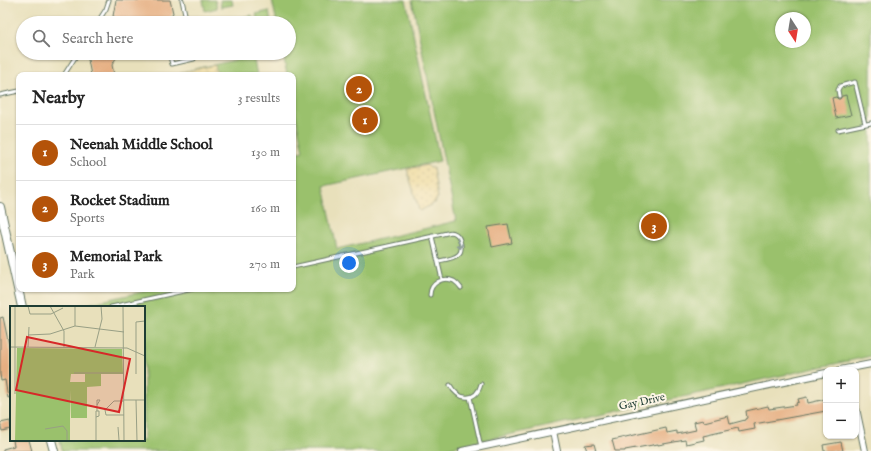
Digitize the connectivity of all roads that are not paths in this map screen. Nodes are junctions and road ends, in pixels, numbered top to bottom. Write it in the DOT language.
graph roads {
  1 [pos="109,0"];
  2 [pos="182,0"];
  3 [pos="102,16"];
  4 [pos="185,16"];
  5 [pos="74,60"];
  6 [pos="171,60"];
  7 [pos="190,60"];
  8 [pos="66,72"];
  9 [pos="16,92"];
  10 [pos="0,95"];
  11 [pos="839,96"];
  12 [pos="871,123"];
  13 [pos="866,124"];
  14 [pos="838,130"];
  15 [pos="0,207"];
  16 [pos="432,236"];
  17 [pos="438,262"];
  18 [pos="296,266"];
  19 [pos="16,280"];
  20 [pos="442,280"];
  21 [pos="460,288"];
  22 [pos="19,292"];
  23 [pos="179,292"];
  24 [pos="430,295"];
  25 [pos="22,306"];
  26 [pos="116,306"];
  27 [pos="871,364"];
  28 [pos="857,367"];
  29 [pos="823,374"];
  30 [pos="481,384"];
  31 [pos="450,385"];
  32 [pos="470,397"];
  33 [pos="859,422"];
  34 [pos="553,431"];
  35 [pos="51,441"];
  36 [pos="481,447"];
  37 [pos="54,451"];
  38 [pos="462,451"];
  39 [pos="557,451"];
  40 [pos="865,451"];
  1 -- 3 [label="lane"];
  2 -- 4 [label="lane"];
  5 -- 8 [label="lane"];
  6 -- 7 [label="lane"];
  9 -- 10 [label="lane"];
  11 -- 13 [label="lane"];
  12 -- 13 [label="lane"];
  13 -- 14 [label="lane"];
  15 -- 19 [label="main road"];
  16 -- 17 [label="lane"];
  16 -- 17 [label="lane, one-way"];
  16 -- 18 [label="lane"];
  17 -- 20 [label="lane"];
  20 -- 21 [label="lane"];
  20 -- 24 [label="lane"];
  22 -- 25 [label="main road"];
  23 -- 26 [label="lane"];
  27 -- 28 [label="street"];
  29 -- 34 [label="street, Gay Drive"];
  30 -- 32 [label="lane"];
  31 -- 32 [label="lane"];
  32 -- 36 [label="lane"];
  33 -- 40 [label="street"];
  34 -- 36 [label="street, Gay Drive"];
  34 -- 39 [label="street"];
  35 -- 37 [label="main road"];
  36 -- 38 [label="street, Gay Drive"];
}
